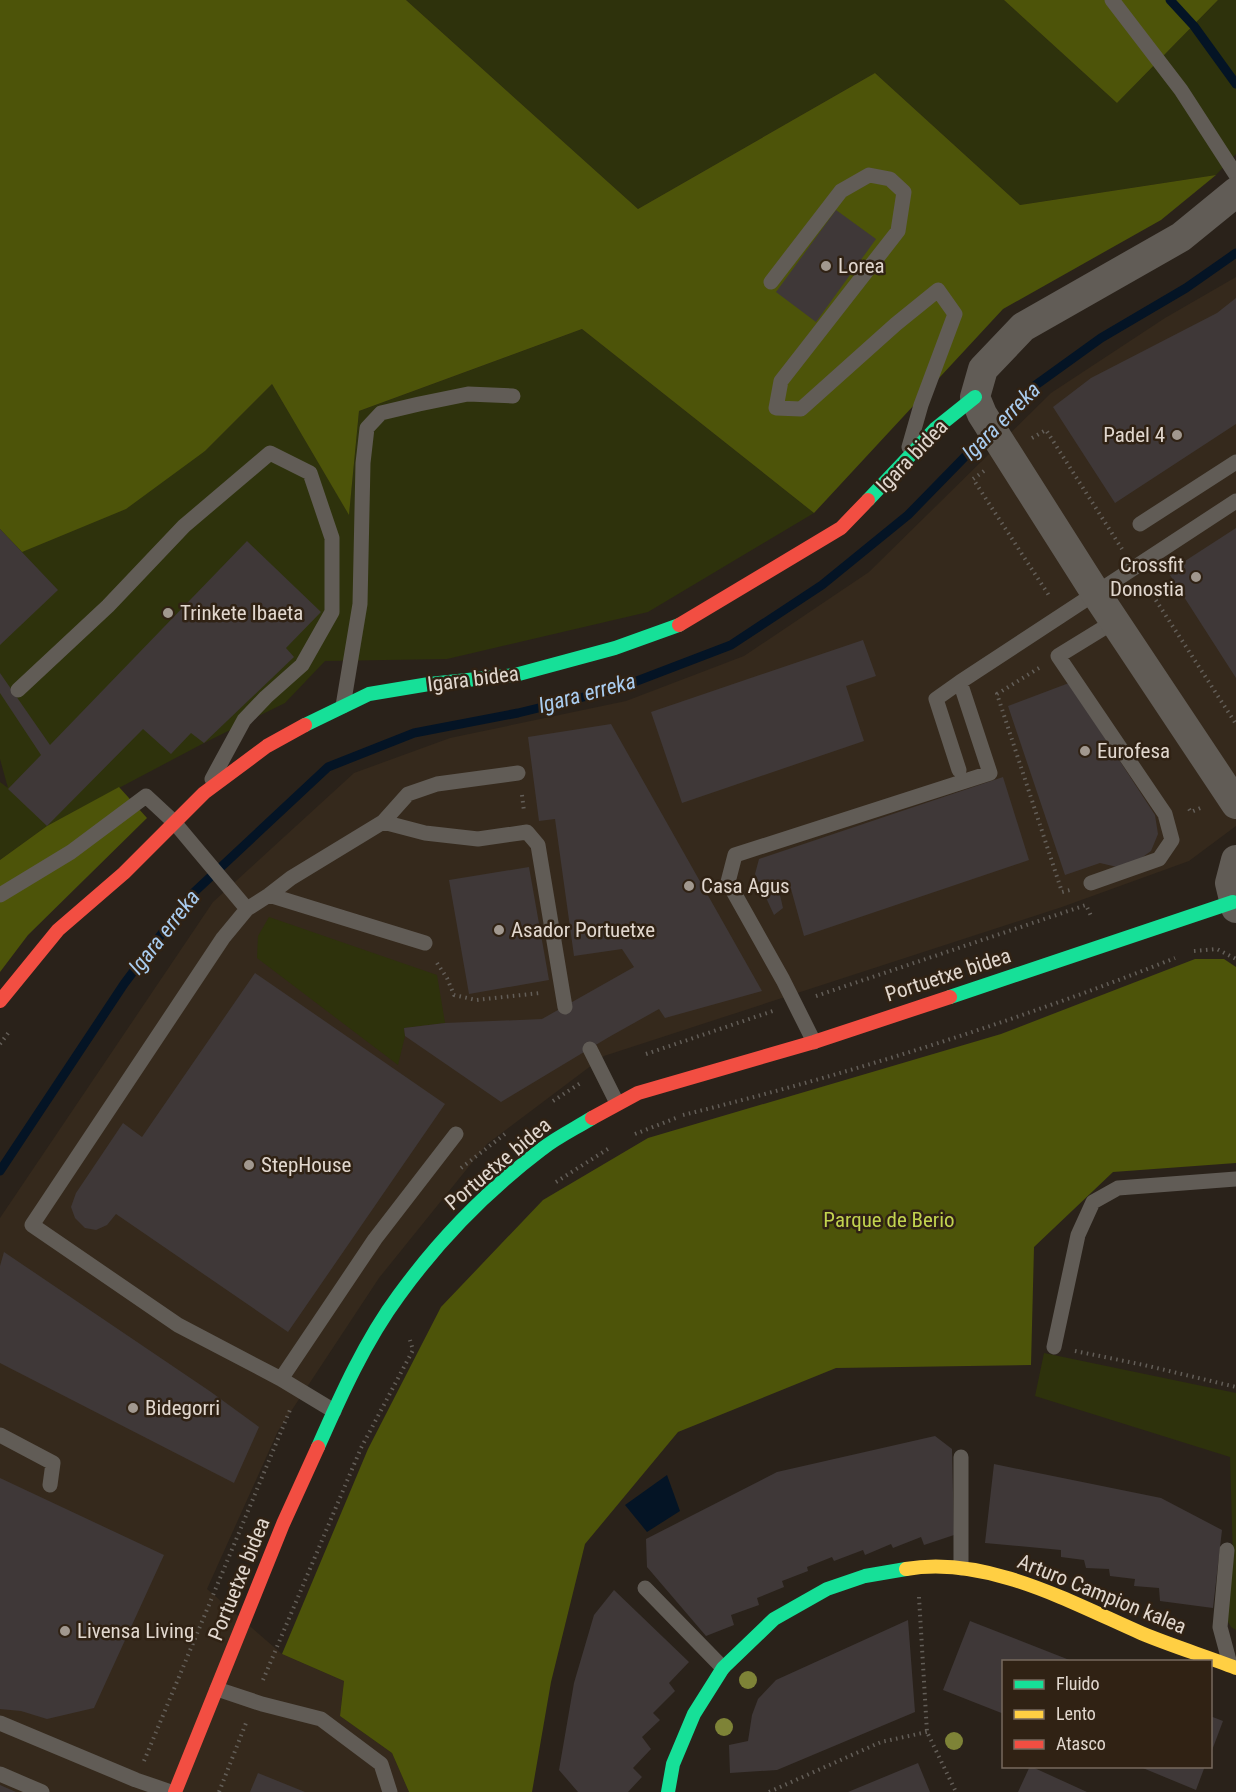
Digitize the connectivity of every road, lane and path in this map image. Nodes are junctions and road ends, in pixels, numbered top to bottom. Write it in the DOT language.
graph roads {
  1 [pos="1112,0"];
  2 [pos="1236,176"];
  3 [pos="1236,192"];
  4 [pos="771,282"];
  5 [pos="513,396"];
  6 [pos="979,405"];
  7 [pos="1236,462"];
  8 [pos="904,464"];
  9 [pos="1236,501"];
  10 [pos="1140,524"];
  11 [pos="1095,591"];
  12 [pos="1115,621"];
  13 [pos="1058,656"];
  14 [pos="960,682"];
  15 [pos="18,690"];
  16 [pos="342,706"];
  17 [pos="959,770"];
  18 [pos="518,772"];
  19 [pos="204,793"];
  20 [pos="1236,804"];
  21 [pos="174,822"];
  22 [pos="383,822"];
  23 [pos="527,832"];
  24 [pos="1236,860"];
  25 [pos="1091,883"];
  26 [pos="0,895"];
  27 [pos="269,895"];
  28 [pos="1235,905"];
  29 [pos="247,909"];
  30 [pos="1094,922"];
  31 [pos="425,943"];
  32 [pos="1191,951"];
  33 [pos="1181,956"];
  34 [pos="1236,959"];
  35 [pos="562,990"];
  36 [pos="0,1001"];
  37 [pos="794,1003"];
  38 [pos="565,1007"];
  39 [pos="12,1029"];
  40 [pos="814,1042"];
  41 [pos="0,1044"];
  42 [pos="590,1049"];
  43 [pos="600,1070"];
  44 [pos="552,1101"];
  45 [pos="617,1103"];
  46 [pos="507,1133"];
  47 [pos="456,1134"];
  48 [pos="627,1137"];
  49 [pos="618,1143"];
  50 [pos="456,1172"];
  51 [pos="1236,1179"];
  52 [pos="552,1185"];
  53 [pos="409,1338"];
  54 [pos="1054,1347"];
  55 [pos="281,1379"];
  56 [pos="1236,1387"];
  57 [pos="299,1390"];
  58 [pos="334,1411"];
  59 [pos="0,1435"];
  60 [pos="961,1457"];
  61 [pos="50,1485"];
  62 [pos="1227,1551"];
  63 [pos="916,1567"];
  64 [pos="961,1568"];
  65 [pos="645,1588"];
  66 [pos="1234,1665"];
  67 [pos="723,1668"];
  68 [pos="217,1689"];
  69 [pos="255,1701"];
  70 [pos="0,1723"];
  71 [pos="927,1732"];
  72 [pos="0,1774"];
  73 [pos="136,1780"];
  74 [pos="42,1792"];
  75 [pos="173,1792"];
  76 [pos="219,1792"];
  77 [pos="390,1792"];
  78 [pos="668,1792"];
  79 [pos="769,1792"];
  80 [pos="956,1792"];
  1 -- 2 [label="lane"];
  3 -- 6 [label="street"];
  4 -- 8 [label="lane"];
  5 -- 16 [label="lane"];
  6 -- 8 [label="street, Igara bidea"];
  6 -- 11 [label="street"];
  7 -- 10 [label="lane"];
  8 -- 16 [label="street, Igara bidea"];
  9 -- 11 [label="lane"];
  11 -- 12 [label="street"];
  11 -- 14 [label="lane"];
  12 -- 13 [label="lane"];
  12 -- 20 [label="street"];
  13 -- 25 [label="path"];
  13 -- 25 [label="lane"];
  14 -- 17 [label="lane"];
  14 -- 37 [label="lane"];
  15 -- 19 [label="lane"];
  16 -- 19 [label="street, Igara bidea"];
  18 -- 22 [label="lane"];
  18 -- 23 [label="path"];
  19 -- 21 [label="street, Igara bidea"];
  21 -- 26 [label="lane"];
  21 -- 29 [label="lane"];
  21 -- 36 [label="street, Igara bidea"];
  22 -- 23 [label="lane"];
  22 -- 27 [label="lane"];
  23 -- 35 [label="lane"];
  24 -- 28 [label="street"];
  27 -- 29 [label="lane"];
  27 -- 31 [label="lane"];
  28 -- 40 [label="street, Portuetxe bidea"];
  29 -- 55 [label="lane"];
  30 -- 37 [label="path"];
  31 -- 35 [label="path"];
  32 -- 34 [label="path"];
  33 -- 48 [label="path"];
  35 -- 38 [label="lane"];
  37 -- 40 [label="lane"];
  37 -- 43 [label="path"];
  39 -- 41 [label="path"];
  40 -- 45 [label="street, Portuetxe bidea"];
  42 -- 43 [label="lane"];
  43 -- 44 [label="path"];
  43 -- 45 [label="lane"];
  45 -- 58 [label="street, Portuetxe bidea"];
  46 -- 50 [label="path"];
  47 -- 55 [label="lane"];
  49 -- 52 [label="path"];
  51 -- 54 [label="lane"];
  53 -- 69 [label="path"];
  54 -- 56 [label="path"];
  55 -- 57 [label="lane"];
  57 -- 58 [label="lane"];
  57 -- 73 [label="path"];
  58 -- 68 [label="street, Portuetxe bidea"];
  59 -- 61 [label="lane"];
  60 -- 64 [label="lane"];
  62 -- 66 [label="lane"];
  63 -- 64 [label="street, Arturo Campion kalea"];
  63 -- 67 [label="street, Arturo Campion kalea"];
  63 -- 71 [label="path"];
  64 -- 66 [label="street, Arturo Campion kalea"];
  65 -- 67 [label="lane"];
  67 -- 78 [label="street, Arturo Campion kalea"];
  68 -- 69 [label="lane"];
  68 -- 75 [label="street, Portuetxe bidea"];
  69 -- 76 [label="path"];
  69 -- 77 [label="lane"];
  70 -- 73 [label="lane"];
  71 -- 79 [label="path"];
  71 -- 80 [label="path"];
  72 -- 74 [label="lane"];
  73 -- 75 [label="lane"];
}
